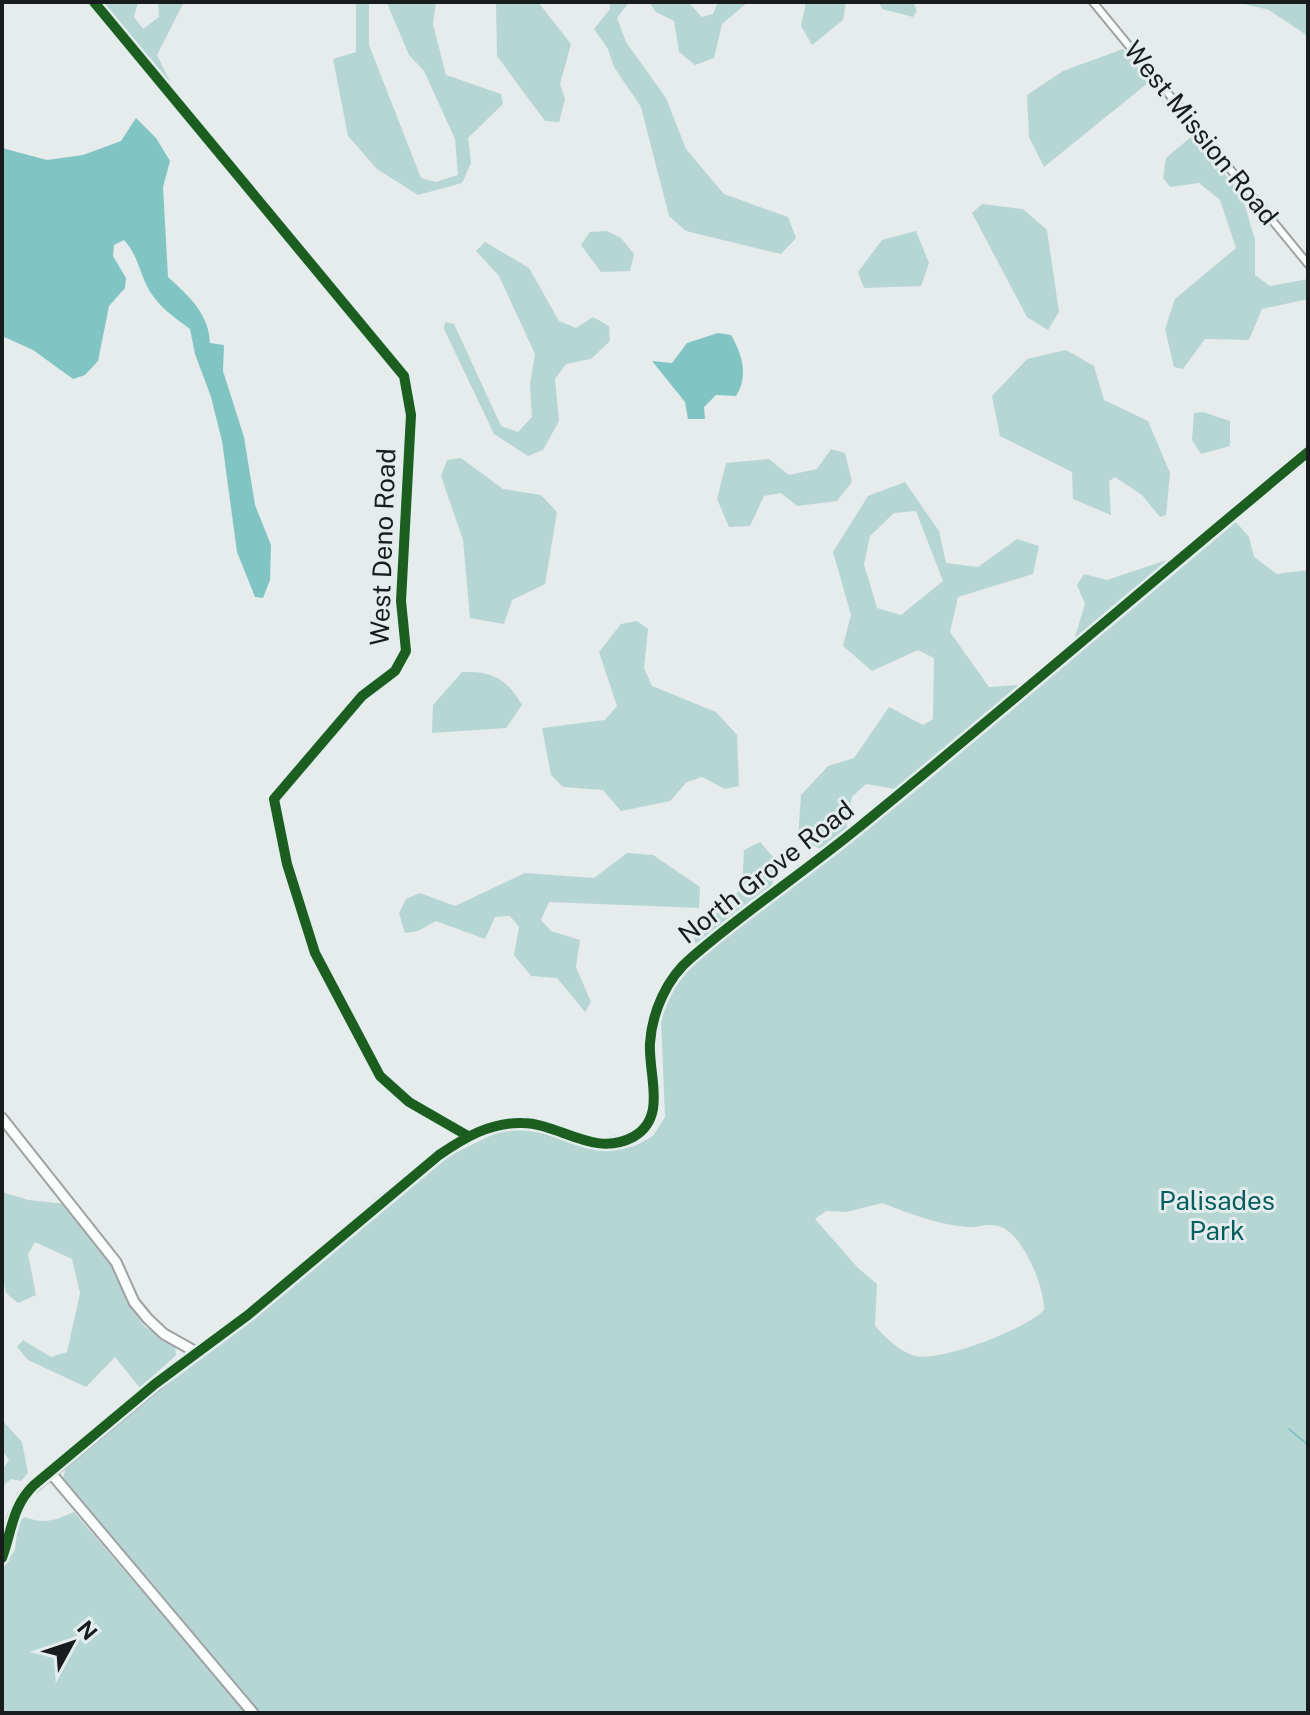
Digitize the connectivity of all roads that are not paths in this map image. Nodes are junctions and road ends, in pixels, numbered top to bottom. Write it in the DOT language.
graph roads {
  1 [pos="94,2"];
  2 [pos="1093,2"];
  3 [pos="1308,264"];
  4 [pos="1308,452"];
  5 [pos="2,1118"];
  6 [pos="468,1136"];
  7 [pos="196,1352"];
  8 [pos="50,1472"];
  9 [pos="2,1558"];
  10 [pos="253,1713"];
  1 -- 6 [label="street, West Deno Road"];
  2 -- 3 [label="street, West Mission Road"];
  4 -- 6 [label="street, North Grove Road"];
  5 -- 7 [label="street"];
  6 -- 7 [label="street, North Grove Road"];
  7 -- 8 [label="street"];
  8 -- 9 [label="street"];
  8 -- 10 [label="street"];
}
